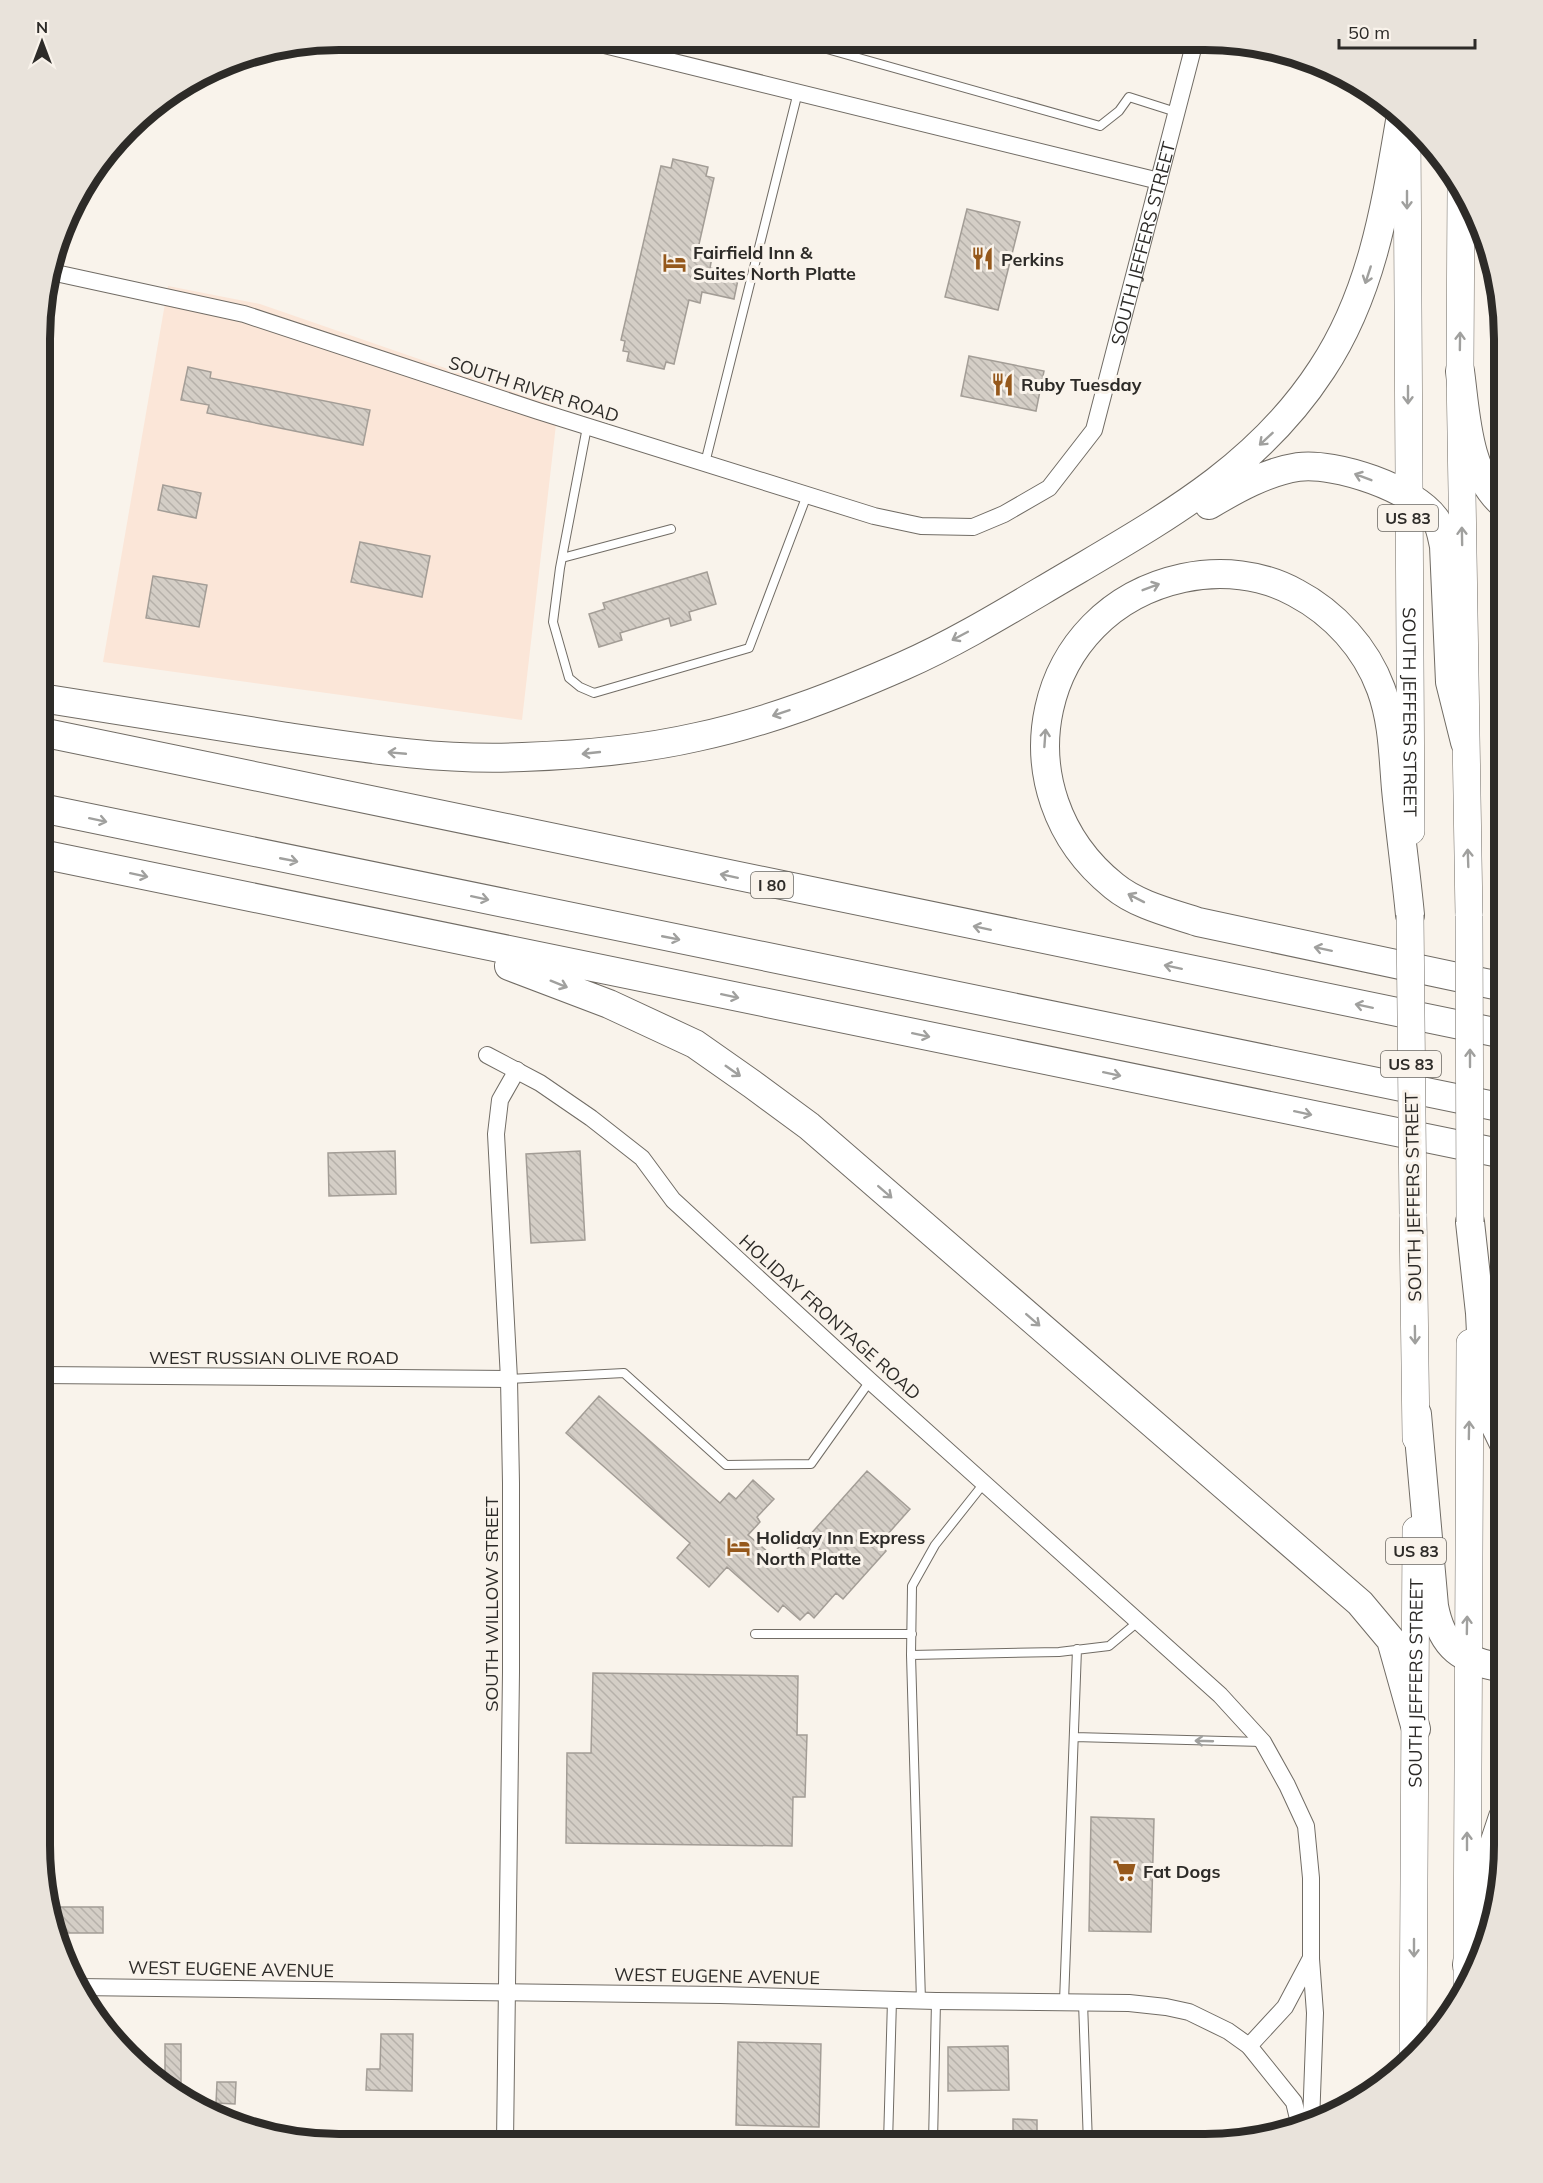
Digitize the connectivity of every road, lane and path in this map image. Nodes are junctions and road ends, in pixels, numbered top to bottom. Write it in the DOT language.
graph roads {
  1 [pos="625,50"];
  2 [pos="830,50"];
  3 [pos="1193,50"];
  4 [pos="798,92"];
  5 [pos="1176,112"];
  6 [pos="1399,125"];
  7 [pos="1407,132"];
  8 [pos="1159,181"];
  9 [pos="1461,205"];
  10 [pos="57,273"];
  11 [pos="1460,371"];
  12 [pos="587,426"];
  13 [pos="705,464"];
  14 [pos="1494,494"];
  15 [pos="807,495"];
  16 [pos="1408,497"];
  17 [pos="1004,514"];
  18 [pos="671,529"];
  19 [pos="562,558"];
  20 [pos="1012,608"];
  21 [pos="50,699"];
  22 [pos="50,734"];
  23 [pos="1465,742"];
  24 [pos="50,809"];
  25 [pos="50,857"];
  26 [pos="1410,915"];
  27 [pos="343,917"];
  28 [pos="1494,985"];
  29 [pos="1494,1032"];
  30 [pos="488,1055"];
  31 [pos="517,1070"];
  32 [pos="1494,1106"];
  33 [pos="1494,1152"];
  34 [pos="1470,1222"];
  35 [pos="50,1375"];
  36 [pos="509,1379"];
  37 [pos="870,1381"];
  38 [pos="1416,1414"];
  39 [pos="1494,1424"];
  40 [pos="985,1482"];
  41 [pos="1139,1620"];
  42 [pos="755,1634"];
  43 [pos="912,1634"];
  44 [pos="1077,1650"];
  45 [pos="911,1655"];
  46 [pos="1467,1659"];
  47 [pos="1494,1666"];
  48 [pos="1416,1729"];
  49 [pos="1074,1737"];
  50 [pos="1263,1742"];
  51 [pos="1494,1844"];
  52 [pos="1311,1958"];
  53 [pos="1469,1961"];
  54 [pos="1467,1966"];
  55 [pos="87,1987"];
  56 [pos="507,1991"];
  57 [pos="892,2000"];
  58 [pos="928,2001"];
  59 [pos="1064,2002"];
  60 [pos="1083,2002"];
  61 [pos="1413,2045"];
  62 [pos="1249,2046"];
  63 [pos="1311,2113"];
  64 [pos="1298,2118"];
  65 [pos="505,2134"];
  66 [pos="888,2134"];
  67 [pos="933,2134"];
  68 [pos="1088,2134"];
  1 -- 4 [label="street"];
  2 -- 5 [label="lane"];
  3 -- 5 [label="street, SOUTH JEFFERS STREET"];
  4 -- 8 [label="street"];
  4 -- 13 [label="lane"];
  5 -- 8 [label="street, SOUTH JEFFERS STREET"];
  6 -- 20 [label="highway, one-way"];
  7 -- 16 [label="highway, SOUTH JEFFERS STREET / US 83, one-way"];
  8 -- 17 [label="street, SOUTH JEFFERS STREET"];
  11 -- 9 [label="highway, US 83, one-way"];
  10 -- 12 [label="street, SOUTH RIVER ROAD"];
  11 -- 14 [label="highway"];
  23 -- 11 [label="highway, US 83, one-way"];
  12 -- 13 [label="street, SOUTH RIVER ROAD"];
  12 -- 19 [label="lane"];
  13 -- 15 [label="street, SOUTH RIVER ROAD"];
  15 -- 17 [label="street, SOUTH RIVER ROAD"];
  15 -- 19 [label="lane"];
  16 -- 20 [label="highway, one-way"];
  16 -- 23 [label="highway"];
  16 -- 26 [label="highway, SOUTH JEFFERS STREET / US 83"];
  18 -- 19 [label="lane"];
  20 -- 21 [label="highway, one-way"];
  29 -- 22 [label="highway, I 80, one-way"];
  34 -- 23 [label="highway, US 83, one-way, bridge"];
  24 -- 32 [label="highway, one-way"];
  25 -- 27 [label="highway, one-way"];
  28 -- 26 [label="highway, one-way"];
  26 -- 38 [label="highway, SOUTH JEFFERS STREET / US 83, one-way, bridge"];
  27 -- 33 [label="highway, one-way"];
  27 -- 48 [label="highway, one-way"];
  30 -- 31 [label="street, HOLIDAY FRONTAGE ROAD"];
  31 -- 36 [label="street, SOUTH WILLOW STREET"];
  31 -- 37 [label="street, HOLIDAY FRONTAGE ROAD"];
  34 -- 39 [label="highway"];
  46 -- 34 [label="highway, US 83, one-way"];
  35 -- 36 [label="street, WEST RUSSIAN OLIVE ROAD"];
  36 -- 37 [label="lane"];
  36 -- 56 [label="street, SOUTH WILLOW STREET"];
  37 -- 40 [label="street, HOLIDAY FRONTAGE ROAD"];
  38 -- 46 [label="highway"];
  38 -- 48 [label="highway, SOUTH JEFFERS STREET / US 83"];
  40 -- 41 [label="street, HOLIDAY FRONTAGE ROAD"];
  40 -- 43 [label="lane"];
  41 -- 44 [label="lane"];
  41 -- 50 [label="street, HOLIDAY FRONTAGE ROAD"];
  42 -- 43 [label="lane"];
  43 -- 45 [label="lane"];
  44 -- 45 [label="lane"];
  44 -- 49 [label="lane"];
  45 -- 58 [label="lane"];
  46 -- 47 [label="highway"];
  54 -- 46 [label="highway, US 83, one-way"];
  48 -- 61 [label="highway, SOUTH JEFFERS STREET / US 83, one-way"];
  50 -- 49 [label="lane, one-way"];
  49 -- 59 [label="lane"];
  50 -- 52 [label="street, HOLIDAY FRONTAGE ROAD"];
  51 -- 53 [label="highway"];
  52 -- 62 [label="street, HOLIDAY FRONTAGE ROAD"];
  52 -- 63 [label="street, HOLIDAY FRONTAGE ROAD"];
  55 -- 56 [label="street, WEST EUGENE AVENUE"];
  56 -- 57 [label="street, WEST EUGENE AVENUE"];
  56 -- 65 [label="street, SOUTH WILLOW STREET"];
  57 -- 58 [label="street, WEST EUGENE AVENUE"];
  57 -- 66 [label="lane"];
  58 -- 59 [label="street, WEST EUGENE AVENUE"];
  58 -- 67 [label="lane"];
  59 -- 60 [label="street, WEST EUGENE AVENUE"];
  60 -- 62 [label="street, WEST EUGENE AVENUE"];
  60 -- 68 [label="lane"];
  62 -- 64 [label="street, WEST EUGENE AVENUE"];
}
